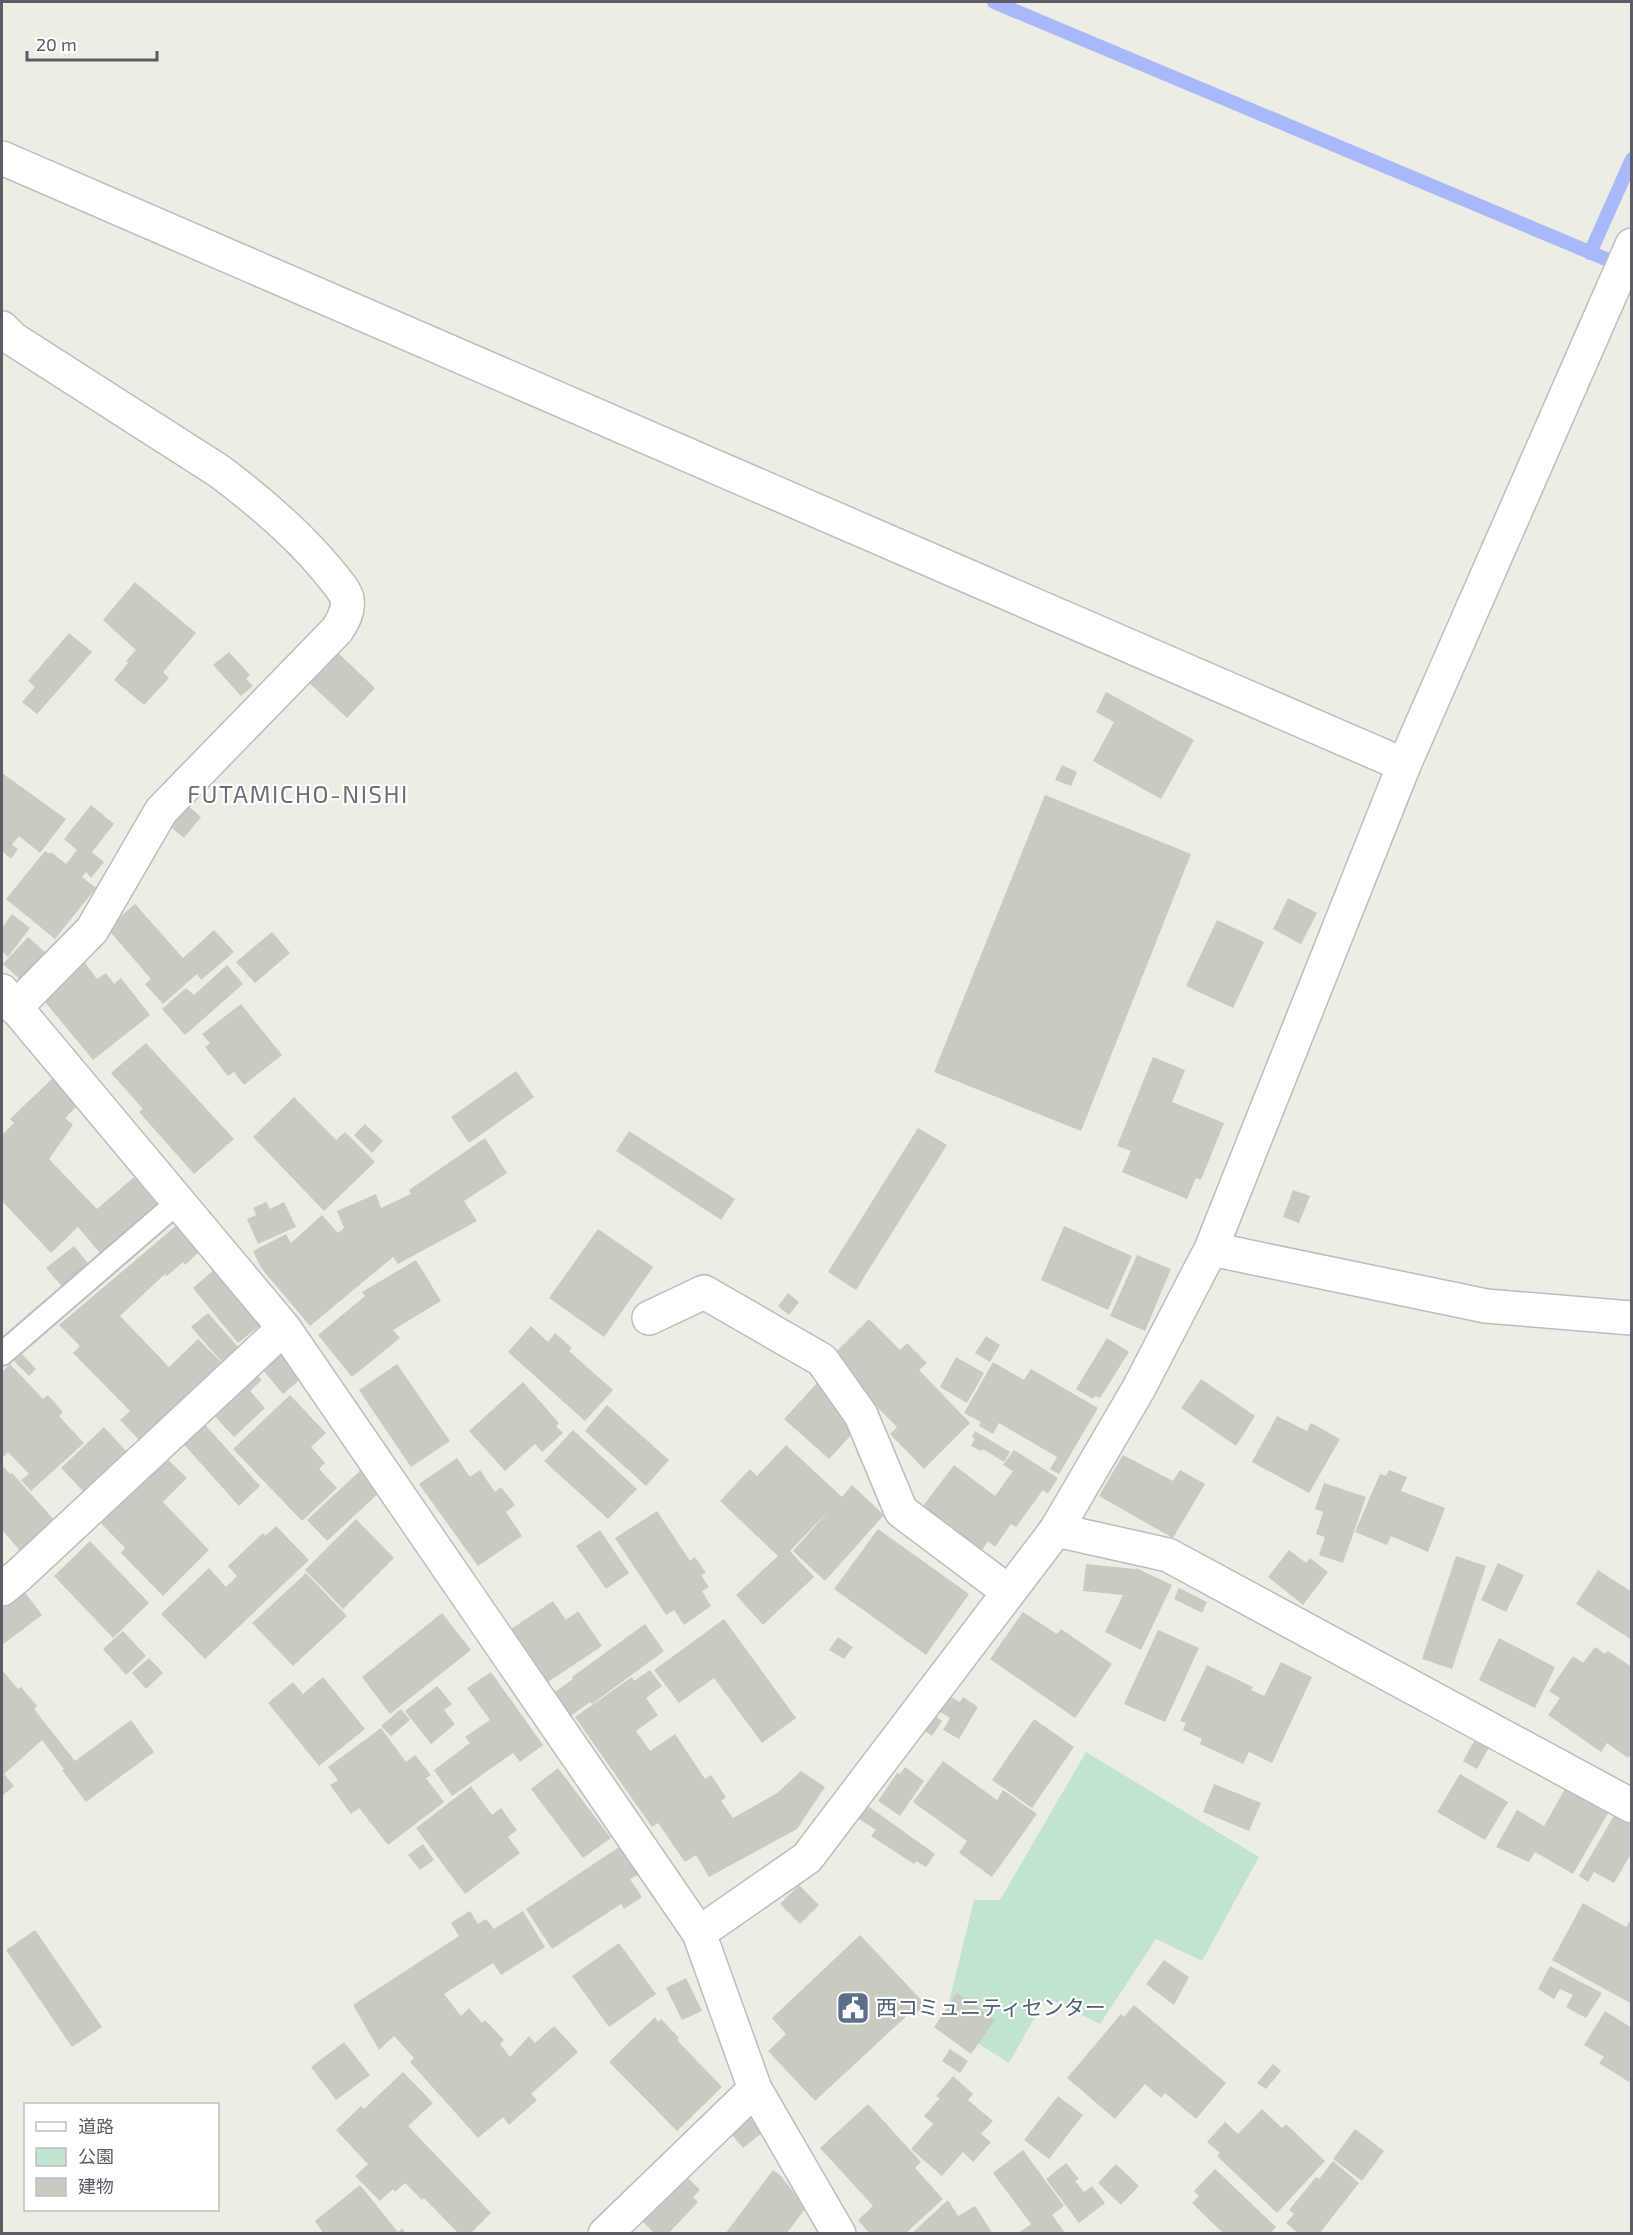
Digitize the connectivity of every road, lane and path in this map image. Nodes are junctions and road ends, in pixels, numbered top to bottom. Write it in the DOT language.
graph roads {
  1 [pos="2,158"];
  2 [pos="1630,247"];
  3 [pos="2,328"];
  4 [pos="1404,765"];
  5 [pos="8,999"];
  6 [pos="178,1203"];
  7 [pos="1211,1249"];
  8 [pos="649,1318"];
  9 [pos="1632,1318"];
  10 [pos="284,1328"];
  11 [pos="2,1354"];
  12 [pos="1056,1530"];
  13 [pos="2,1588"];
  14 [pos="1009,1592"];
  15 [pos="1632,1806"];
  16 [pos="699,1933"];
  17 [pos="755,2089"];
  18 [pos="605,2234"];
  19 [pos="839,2234"];
  1 -- 4 [label="street"];
  2 -- 4 [label="street"];
  3 -- 5 [label="street"];
  4 -- 7 [label="street"];
  5 -- 6 [label="street"];
  6 -- 10 [label="street"];
  6 -- 11 [label="lane"];
  7 -- 9 [label="street"];
  7 -- 12 [label="street"];
  8 -- 14 [label="street"];
  10 -- 13 [label="street"];
  10 -- 16 [label="street"];
  12 -- 14 [label="street"];
  12 -- 15 [label="street"];
  14 -- 16 [label="street"];
  16 -- 17 [label="street"];
  17 -- 18 [label="street"];
  17 -- 19 [label="street"];
}
